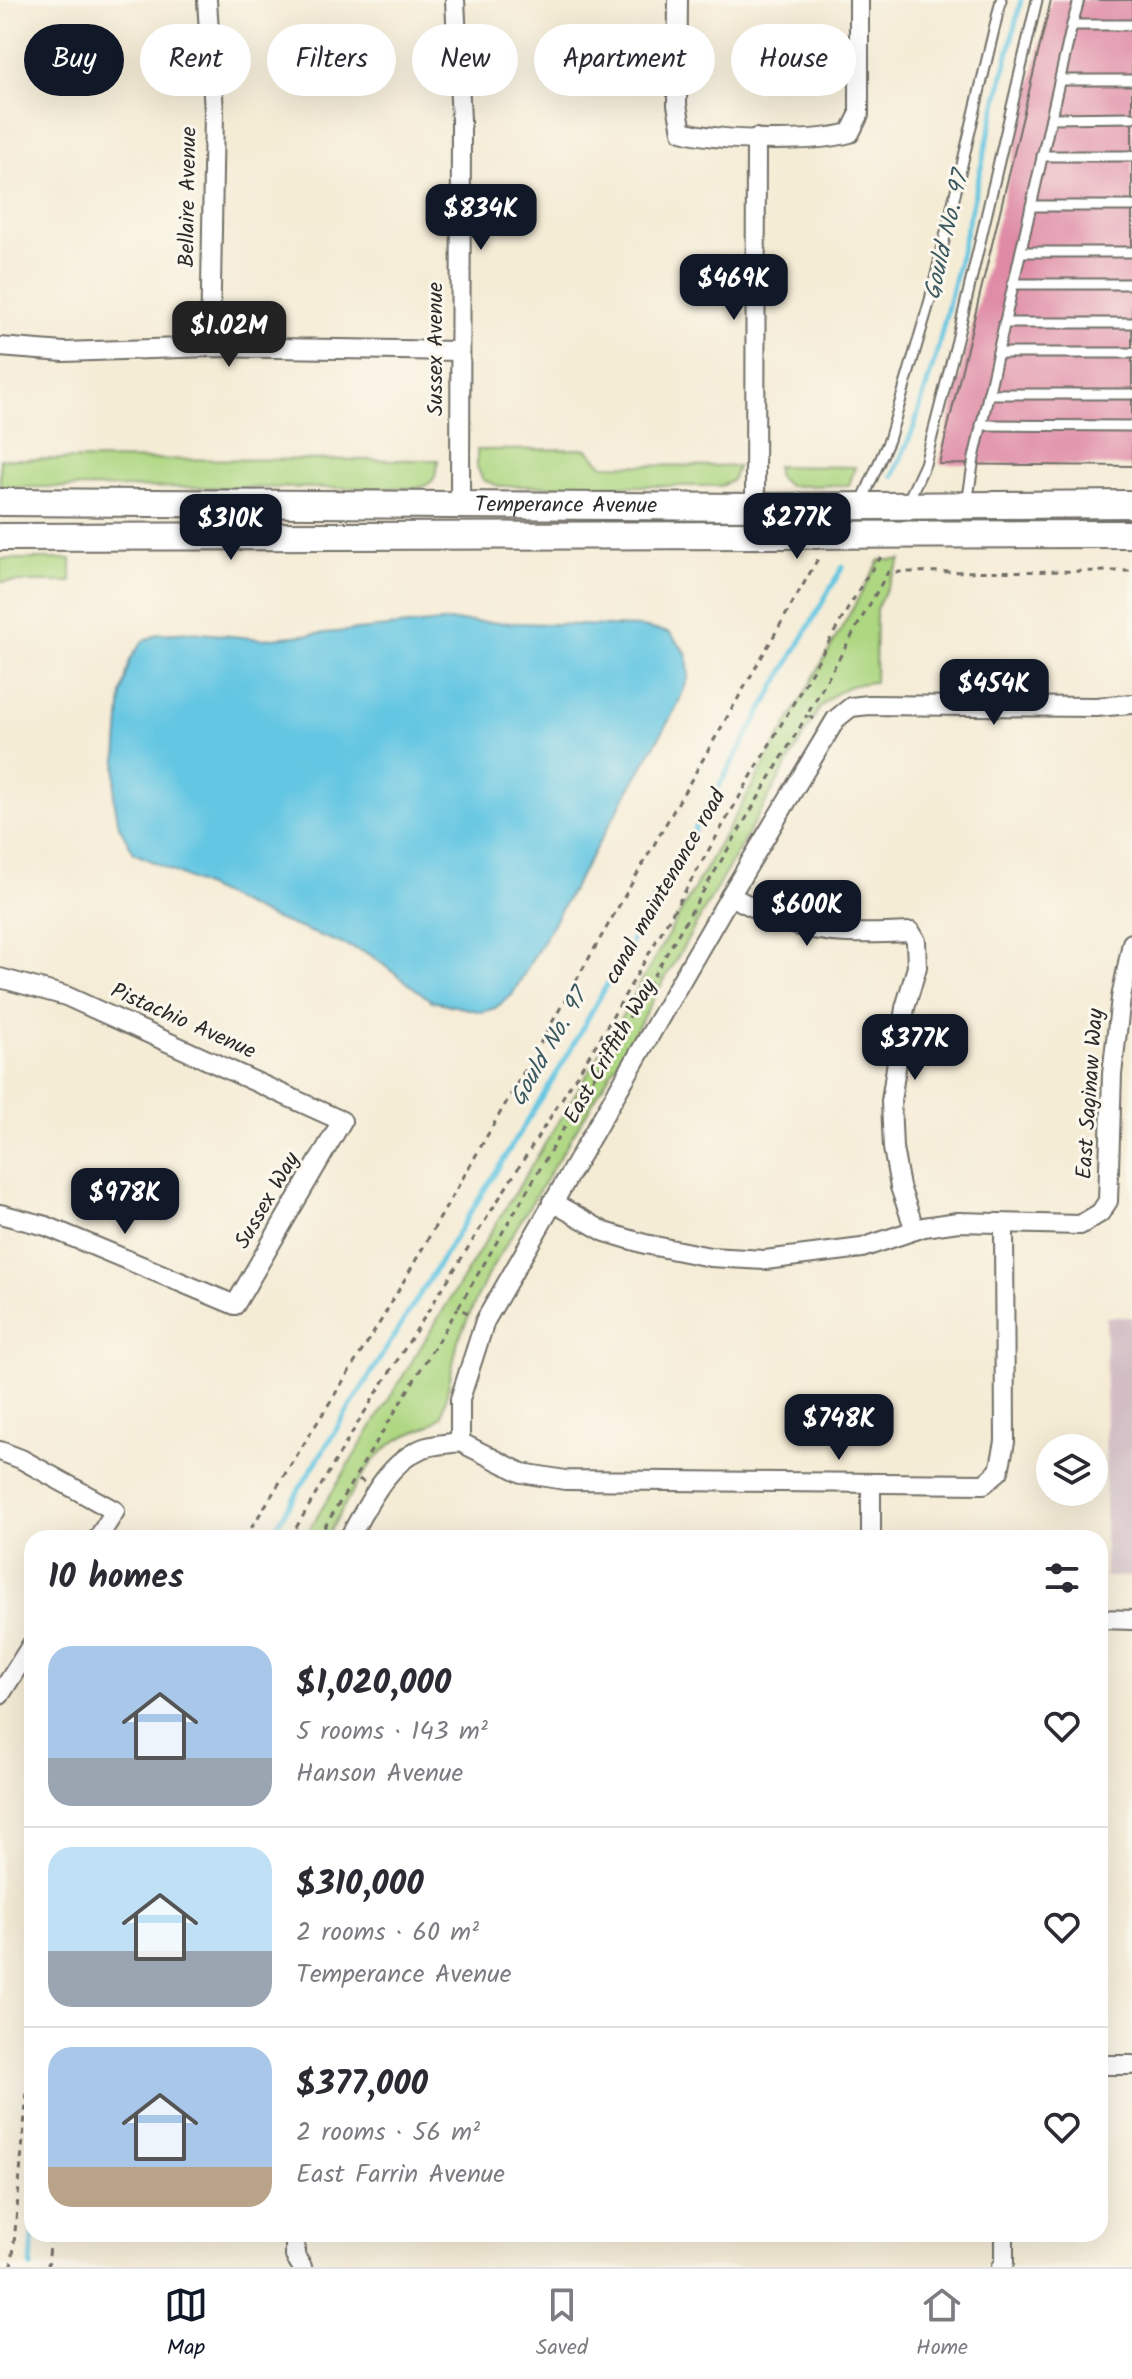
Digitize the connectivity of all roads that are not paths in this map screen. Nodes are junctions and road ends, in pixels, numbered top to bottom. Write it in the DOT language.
graph roads {
  1 [pos="207,0"];
  2 [pos="455,0"];
  3 [pos="678,0"];
  4 [pos="859,0"];
  5 [pos="1001,0"];
  6 [pos="1037,0"];
  7 [pos="1079,0"];
  8 [pos="1072,25"];
  9 [pos="1132,25"];
  10 [pos="1060,80"];
  11 [pos="1132,80"];
  12 [pos="1132,117"];
  13 [pos="1051,118"];
  14 [pos="756,138"];
  15 [pos="1042,156"];
  16 [pos="1132,156"];
  17 [pos="1031,206"];
  18 [pos="1132,206"];
  19 [pos="1021,252"];
  20 [pos="1132,252"];
  21 [pos="1013,284"];
  22 [pos="1132,284"];
  23 [pos="1004,323"];
  24 [pos="1132,323"];
  25 [pos="0,347"];
  26 [pos="210,347"];
  27 [pos="460,351"];
  28 [pos="998,353"];
  29 [pos="1132,353"];
  30 [pos="988,394"];
  31 [pos="1132,394"];
  32 [pos="981,425"];
  33 [pos="1132,426"];
  34 [pos="0,502"];
  35 [pos="860,504"];
  36 [pos="906,504"];
  37 [pos="967,504"];
  38 [pos="1132,504"];
  39 [pos="460,506"];
  40 [pos="755,507"];
  41 [pos="1132,534"];
  42 [pos="578,536"];
  43 [pos="0,537"];
  44 [pos="1132,704"];
  45 [pos="730,896"];
  46 [pos="1132,943"];
  47 [pos="0,978"];
  48 [pos="342,1121"];
  49 [pos="552,1202"];
  50 [pos="0,1214"];
  51 [pos="1004,1224"];
  52 [pos="915,1230"];
  53 [pos="460,1442"];
  54 [pos="0,1451"];
  55 [pos="871,1483"];
  56 [pos="103,1530"];
  57 [pos="354,1530"];
  58 [pos="871,1530"];
  59 [pos="1108,1619"];
  60 [pos="1132,1620"];
  61 [pos="24,1657"];
  62 [pos="0,1695"];
  63 [pos="1108,2065"];
  64 [pos="1132,2065"];
  65 [pos="296,2242"];
  66 [pos="1004,2242"];
  67 [pos="298,2262"];
  68 [pos="1001,2267"];
  1 -- 26 [label="street, Bellaire Avenue"];
  2 -- 27 [label="street, Sussex Avenue"];
  3 -- 14 [label="street"];
  4 -- 14 [label="street"];
  5 -- 35 [label="lane"];
  6 -- 36 [label="lane"];
  7 -- 8 [label="lane"];
  8 -- 9 [label="lane"];
  8 -- 10 [label="lane"];
  10 -- 11 [label="lane"];
  10 -- 13 [label="lane"];
  12 -- 13 [label="lane"];
  13 -- 15 [label="lane"];
  14 -- 40 [label="street"];
  15 -- 16 [label="lane"];
  15 -- 17 [label="lane"];
  17 -- 18 [label="lane"];
  17 -- 19 [label="lane"];
  19 -- 20 [label="lane"];
  19 -- 21 [label="lane"];
  21 -- 22 [label="lane"];
  21 -- 23 [label="lane"];
  23 -- 24 [label="lane"];
  23 -- 28 [label="lane"];
  25 -- 26 [label="street"];
  26 -- 27 [label="street"];
  27 -- 39 [label="street, Sussex Avenue"];
  28 -- 29 [label="lane"];
  28 -- 30 [label="lane"];
  30 -- 31 [label="lane"];
  30 -- 32 [label="lane"];
  32 -- 33 [label="lane"];
  32 -- 37 [label="lane"];
  34 -- 39 [label="main road, Temperance Avenue"];
  35 -- 36 [label="main road, Temperance Avenue"];
  35 -- 40 [label="main road, Temperance Avenue"];
  36 -- 37 [label="main road, Temperance Avenue"];
  37 -- 38 [label="main road, Temperance Avenue"];
  39 -- 40 [label="main road, Temperance Avenue"];
  40 -- 42 [label="main road"];
  41 -- 42 [label="main road, Temperance Avenue"];
  42 -- 43 [label="main road, Temperance Avenue"];
  44 -- 45 [label="street, East Criffith Way"];
  45 -- 49 [label="street, East Criffith Way"];
  45 -- 52 [label="street"];
  46 -- 51 [label="street, East Saginaw Way"];
  47 -- 48 [label="street, Pistachio Avenue"];
  48 -- 50 [label="street, Sussex Way"];
  49 -- 52 [label="street"];
  49 -- 53 [label="street, East Criffith Way"];
  51 -- 52 [label="street"];
  51 -- 55 [label="street"];
  53 -- 55 [label="street"];
  53 -- 57 [label="street"];
  54 -- 56 [label="street"];
  55 -- 58 [label="street"];
  59 -- 60 [label="street"];
  61 -- 62 [label="street"];
  63 -- 64 [label="street"];
  65 -- 67 [label="street"];
  66 -- 68 [label="street"];
}
